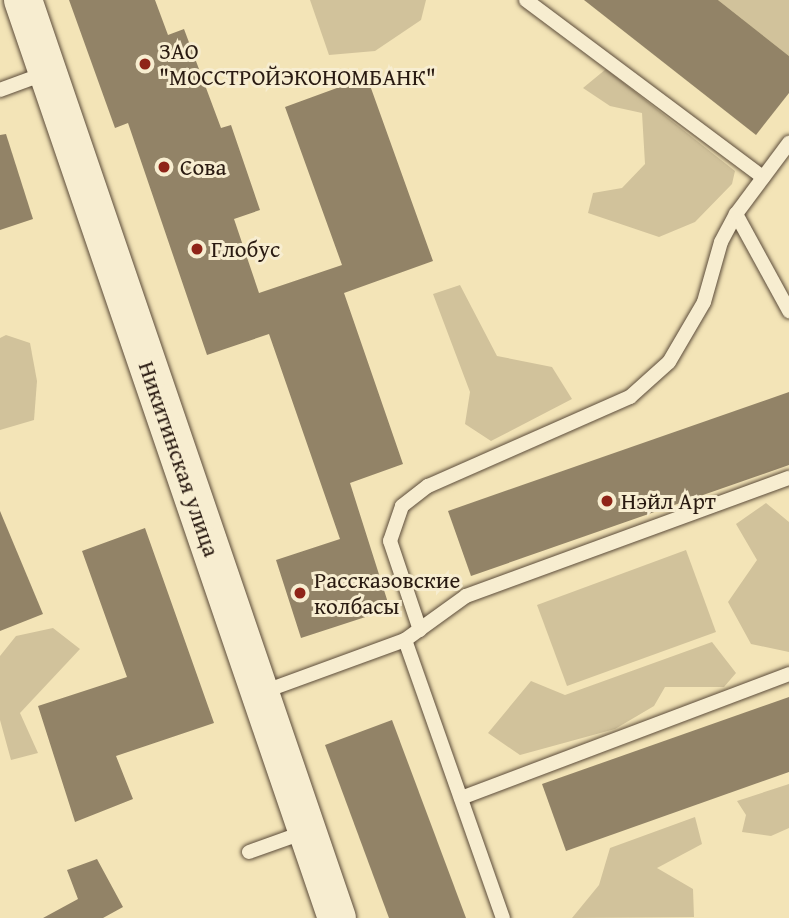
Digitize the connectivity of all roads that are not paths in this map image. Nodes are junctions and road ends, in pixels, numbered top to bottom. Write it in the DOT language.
graph roads {
  1 [pos="23,0"];
  2 [pos="526,0"];
  3 [pos="47,72"];
  4 [pos="0,90"];
  5 [pos="789,143"];
  6 [pos="763,177"];
  7 [pos="736,214"];
  8 [pos="789,312"];
  9 [pos="789,478"];
  10 [pos="420,630"];
  11 [pos="405,640"];
  12 [pos="789,674"];
  13 [pos="259,693"];
  14 [pos="461,799"];
  15 [pos="307,832"];
  16 [pos="248,852"];
  17 [pos="337,918"];
  18 [pos="503,918"];
  1 -- 3 [label="street, Никитинская улица"];
  2 -- 6 [label="lane"];
  3 -- 4 [label="lane"];
  3 -- 13 [label="street, Никитинская улица"];
  5 -- 6 [label="lane"];
  6 -- 7 [label="lane"];
  7 -- 8 [label="lane"];
  7 -- 10 [label="lane"];
  9 -- 10 [label="lane"];
  10 -- 11 [label="lane"];
  11 -- 13 [label="lane"];
  11 -- 14 [label="lane"];
  12 -- 14 [label="lane"];
  13 -- 15 [label="street, Никитинская улица"];
  14 -- 18 [label="lane"];
  15 -- 16 [label="lane"];
  15 -- 17 [label="street, Никитинская улица"];
}
